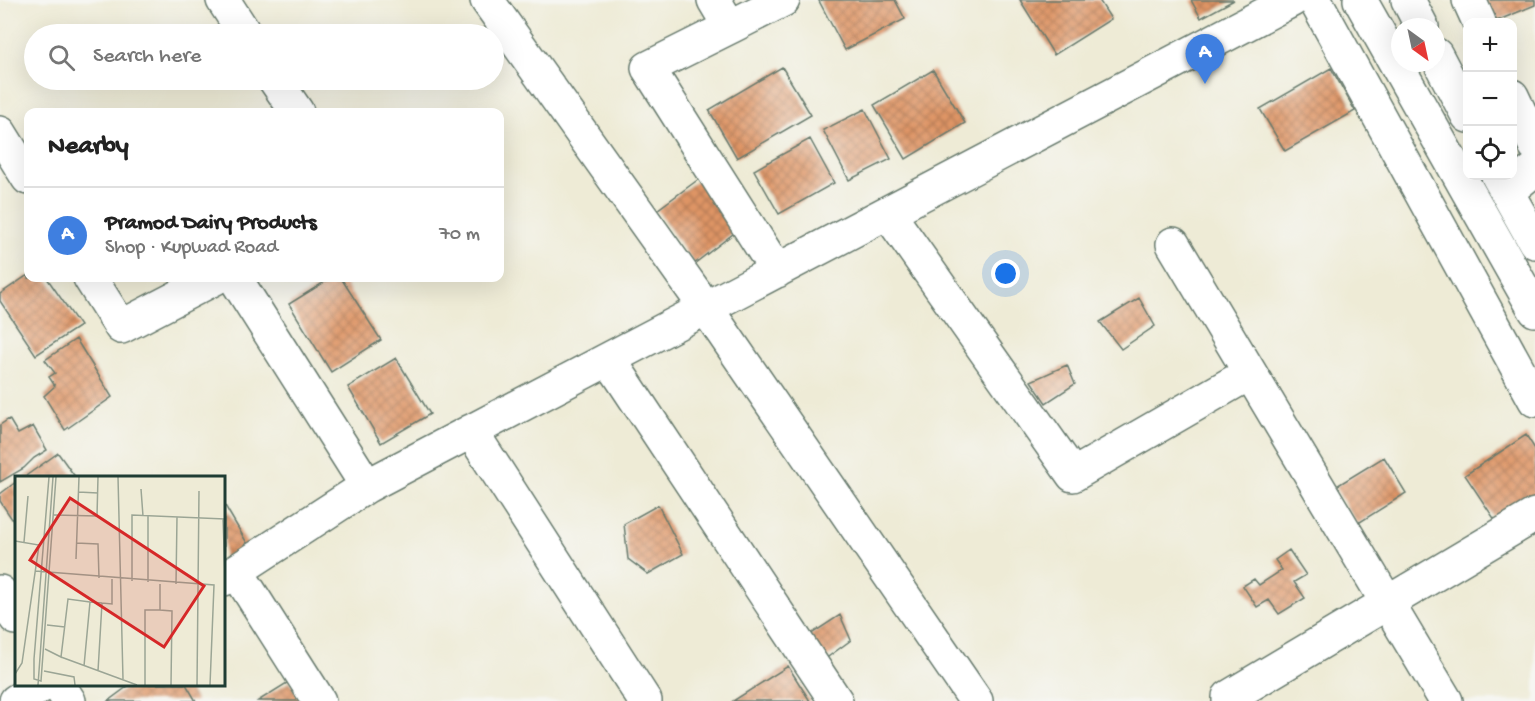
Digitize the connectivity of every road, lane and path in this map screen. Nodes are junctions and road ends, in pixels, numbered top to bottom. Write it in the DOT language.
graph roads {
  1 [pos="223,0"];
  2 [pos="487,0"];
  3 [pos="783,0"];
  4 [pos="1292,0"];
  5 [pos="1315,0"];
  6 [pos="1360,0"];
  7 [pos="1408,0"];
  8 [pos="1468,0"];
  9 [pos="722,14"];
  10 [pos="1417,18"];
  11 [pos="1477,18"];
  12 [pos="239,24"];
  13 [pos="1445,72"];
  14 [pos="282,90"];
  15 [pos="1517,107"];
  16 [pos="294,108"];
  17 [pos="1463,108"];
  18 [pos="0,133"];
  19 [pos="1535,145"];
  20 [pos="1535,169"];
  21 [pos="24,172"];
  22 [pos="1503,184"];
  23 [pos="888,213"];
  24 [pos="1535,242"];
  25 [pos="1173,244"];
  26 [pos="777,271"];
  27 [pos="93,282"];
  28 [pos="206,282"];
  29 [pos="238,282"];
  30 [pos="706,308"];
  31 [pos="1535,310"];
  32 [pos="609,359"];
  33 [pos="1250,373"];
  34 [pos="1535,400"];
  35 [pos="471,431"];
  36 [pos="367,486"];
  37 [pos="1535,515"];
  38 [pos="230,575"];
  39 [pos="0,592"];
  40 [pos="1388,604"];
  41 [pos="15,616"];
  42 [pos="42,686"];
  43 [pos="59,686"];
  44 [pos="16,701"];
  45 [pos="69,701"];
  46 [pos="319,701"];
  47 [pos="645,701"];
  48 [pos="836,701"];
  49 [pos="976,701"];
  50 [pos="1229,701"];
  51 [pos="1446,701"];
  1 -- 12 [label="street"];
  2 -- 30 [label="street"];
  3 -- 9 [label="street"];
  4 -- 23 [label="street"];
  5 -- 34 [label="street"];
  6 -- 31 [label="street"];
  7 -- 10 [label="street"];
  8 -- 11 [label="street"];
  9 -- 26 [label="street"];
  13 -- 17 [label="street"];
  14 -- 16 [label="street"];
  15 -- 19 [label="street"];
  18 -- 21 [label="street"];
  20 -- 22 [label="street"];
  22 -- 24 [label="street"];
  23 -- 26 [label="street"];
  23 -- 33 [label="street"];
  25 -- 33 [label="street"];
  26 -- 30 [label="street"];
  27 -- 28 [label="street"];
  29 -- 36 [label="street"];
  30 -- 32 [label="street"];
  30 -- 49 [label="street"];
  32 -- 35 [label="street"];
  32 -- 48 [label="street"];
  33 -- 40 [label="street"];
  35 -- 36 [label="street"];
  35 -- 47 [label="street"];
  36 -- 38 [label="street"];
  37 -- 40 [label="street"];
  38 -- 46 [label="street"];
  39 -- 41 [label="street"];
  40 -- 50 [label="street"];
  40 -- 51 [label="street"];
  42 -- 44 [label="street"];
  43 -- 45 [label="street"];
}
